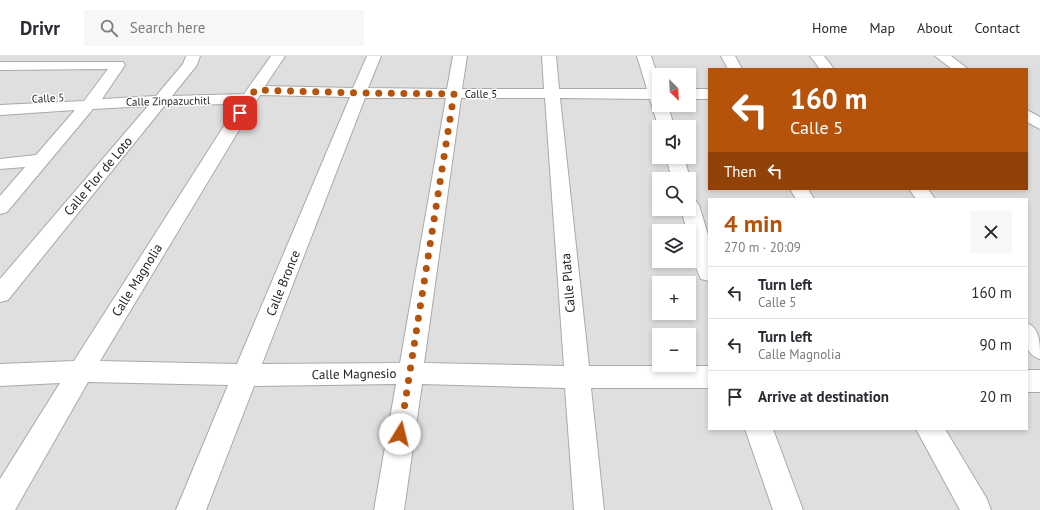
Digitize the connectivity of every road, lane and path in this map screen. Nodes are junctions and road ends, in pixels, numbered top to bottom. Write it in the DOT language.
graph roads {
  1 [pos="14,56"];
  2 [pos="192,56"];
  3 [pos="278,56"];
  4 [pos="374,56"];
  5 [pos="460,56"];
  6 [pos="549,56"];
  7 [pos="644,56"];
  8 [pos="728,56"];
  9 [pos="817,56"];
  10 [pos="942,56"];
  11 [pos="99,61"];
  12 [pos="0,66"];
  13 [pos="734,68"];
  14 [pos="826,68"];
  15 [pos="960,68"];
  16 [pos="652,81"];
  17 [pos="359,93"];
  18 [pos="252,94"];
  19 [pos="454,94"];
  20 [pos="696,94"];
  21 [pos="708,94"];
  22 [pos="552,95"];
  23 [pos="652,99"];
  24 [pos="0,100"];
  25 [pos="92,100"];
  26 [pos="160,101"];
  27 [pos="0,110"];
  28 [pos="1028,116"];
  29 [pos="1040,124"];
  30 [pos="42,160"];
  31 [pos="0,164"];
  32 [pos="919,190"];
  33 [pos="925,198"];
  34 [pos="0,208"];
  35 [pos="692,216"];
  36 [pos="708,270"];
  37 [pos="0,294"];
  38 [pos="1028,333"];
  39 [pos="1040,349"];
  40 [pos="81,371"];
  41 [pos="410,373"];
  42 [pos="0,375"];
  43 [pos="246,375"];
  44 [pos="576,377"];
  45 [pos="708,377"];
  46 [pos="1028,381"];
  47 [pos="1040,381"];
  48 [pos="759,430"];
  49 [pos="931,430"];
  50 [pos="0,507"];
  51 [pos="191,510"];
  52 [pos="389,510"];
  53 [pos="589,510"];
  54 [pos="788,510"];
  55 [pos="976,510"];
  1 -- 12 [label="street"];
  2 -- 26 [label="street, Calle Flor de Loto"];
  3 -- 18 [label="street, Calle Magnolia"];
  4 -- 17 [label="street, Calle Bronce"];
  5 -- 19 [label="street"];
  6 -- 22 [label="street, Calle Plata"];
  7 -- 16 [label="street"];
  8 -- 13 [label="street"];
  9 -- 14 [label="street"];
  10 -- 15 [label="street"];
  11 -- 12 [label="street"];
  11 -- 25 [label="street"];
  17 -- 18 [label="street, Calle 5"];
  17 -- 19 [label="street, Calle 5"];
  17 -- 43 [label="street, Calle Bronce"];
  18 -- 26 [label="street, Calle Zinpazuchitl"];
  18 -- 40 [label="street, Calle Magnolia"];
  19 -- 22 [label="street, Calle 5"];
  19 -- 41 [label="street"];
  20 -- 21 [label="street"];
  22 -- 23 [label="street, Calle 5"];
  22 -- 44 [label="street, Calle Plata"];
  24 -- 25 [label="street, Calle 5"];
  25 -- 26 [label="street, Calle Zinpazuchitl"];
  25 -- 27 [label="street, Calle 5"];
  25 -- 30 [label="street"];
  26 -- 37 [label="street, Calle Flor de Loto"];
  28 -- 29 [label="street"];
  30 -- 31 [label="street"];
  30 -- 34 [label="street"];
  32 -- 33 [label="street"];
  35 -- 36 [label="street"];
  38 -- 39 [label="street"];
  40 -- 42 [label="street, Calle Magnesio"];
  40 -- 43 [label="street, Calle Magnesio"];
  40 -- 50 [label="street, Calle Magnolia"];
  41 -- 43 [label="street, Calle Magnesio"];
  41 -- 44 [label="street, Calle Magnesio"];
  41 -- 52 [label="street"];
  43 -- 51 [label="street, Calle Bronce"];
  44 -- 45 [label="street, Calle Magnesio"];
  44 -- 53 [label="street, Calle Plata"];
  46 -- 47 [label="street"];
  48 -- 54 [label="street"];
  49 -- 55 [label="street"];
}
